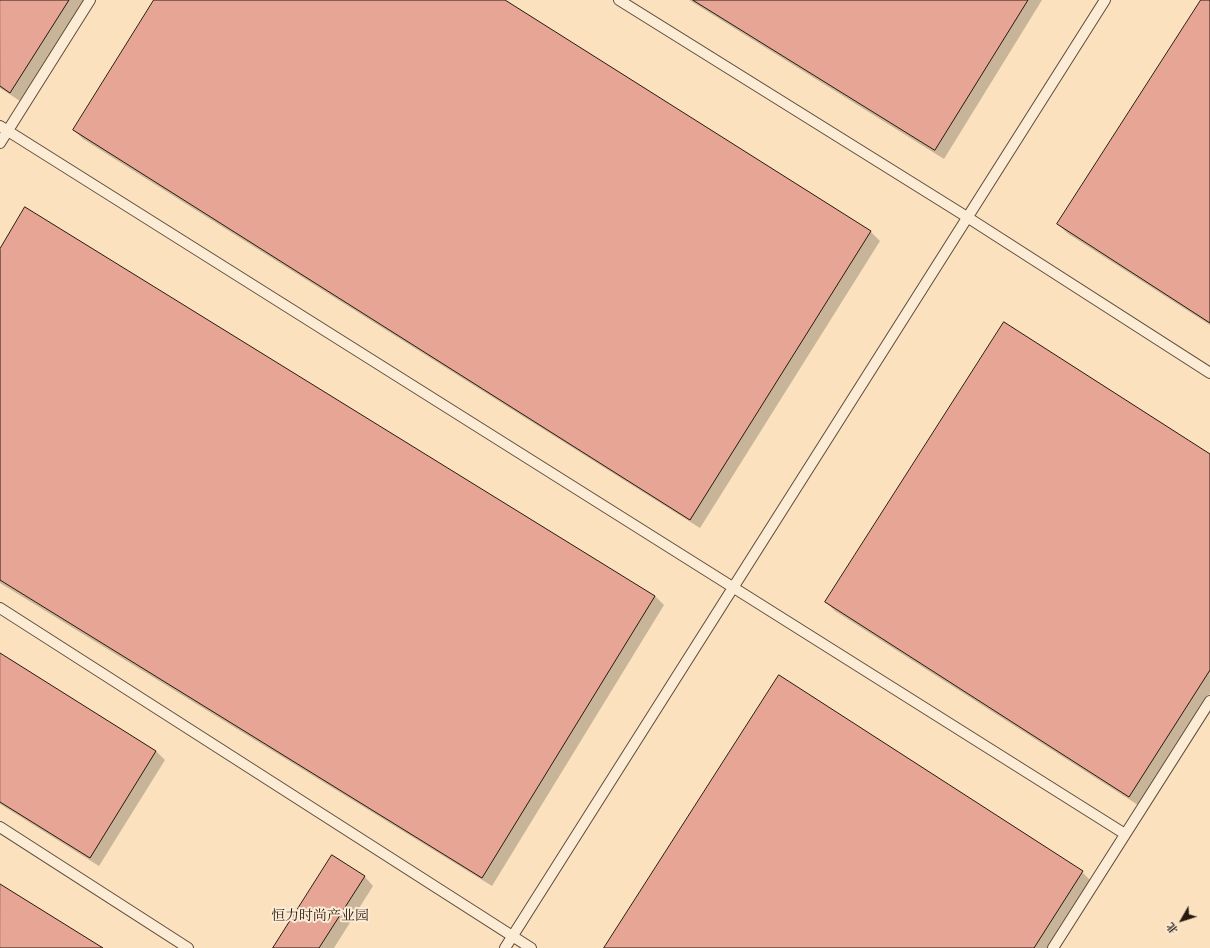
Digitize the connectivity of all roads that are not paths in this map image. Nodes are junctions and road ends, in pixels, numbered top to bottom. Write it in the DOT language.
graph roads {
  1 [pos="90,0"];
  2 [pos="619,0"];
  3 [pos="1105,0"];
  4 [pos="4,129"];
  5 [pos="0,143"];
  6 [pos="968,217"];
  7 [pos="1210,373"];
  8 [pos="733,587"];
  9 [pos="0,608"];
  10 [pos="1210,701"];
  11 [pos="0,827"];
  12 [pos="1125,834"];
  13 [pos="513,936"];
  14 [pos="188,948"];
  15 [pos="505,948"];
  16 [pos="531,948"];
  17 [pos="1053,948"];
  1 -- 4 [label="lane"];
  2 -- 6 [label="lane"];
  3 -- 6 [label="lane"];
  4 -- 5 [label="lane"];
  4 -- 8 [label="lane"];
  6 -- 7 [label="lane"];
  6 -- 8 [label="lane"];
  8 -- 12 [label="lane"];
  8 -- 13 [label="lane"];
  9 -- 13 [label="lane"];
  10 -- 12 [label="lane"];
  11 -- 14 [label="lane"];
  12 -- 17 [label="lane"];
  13 -- 15 [label="lane"];
  13 -- 16 [label="lane"];
}
